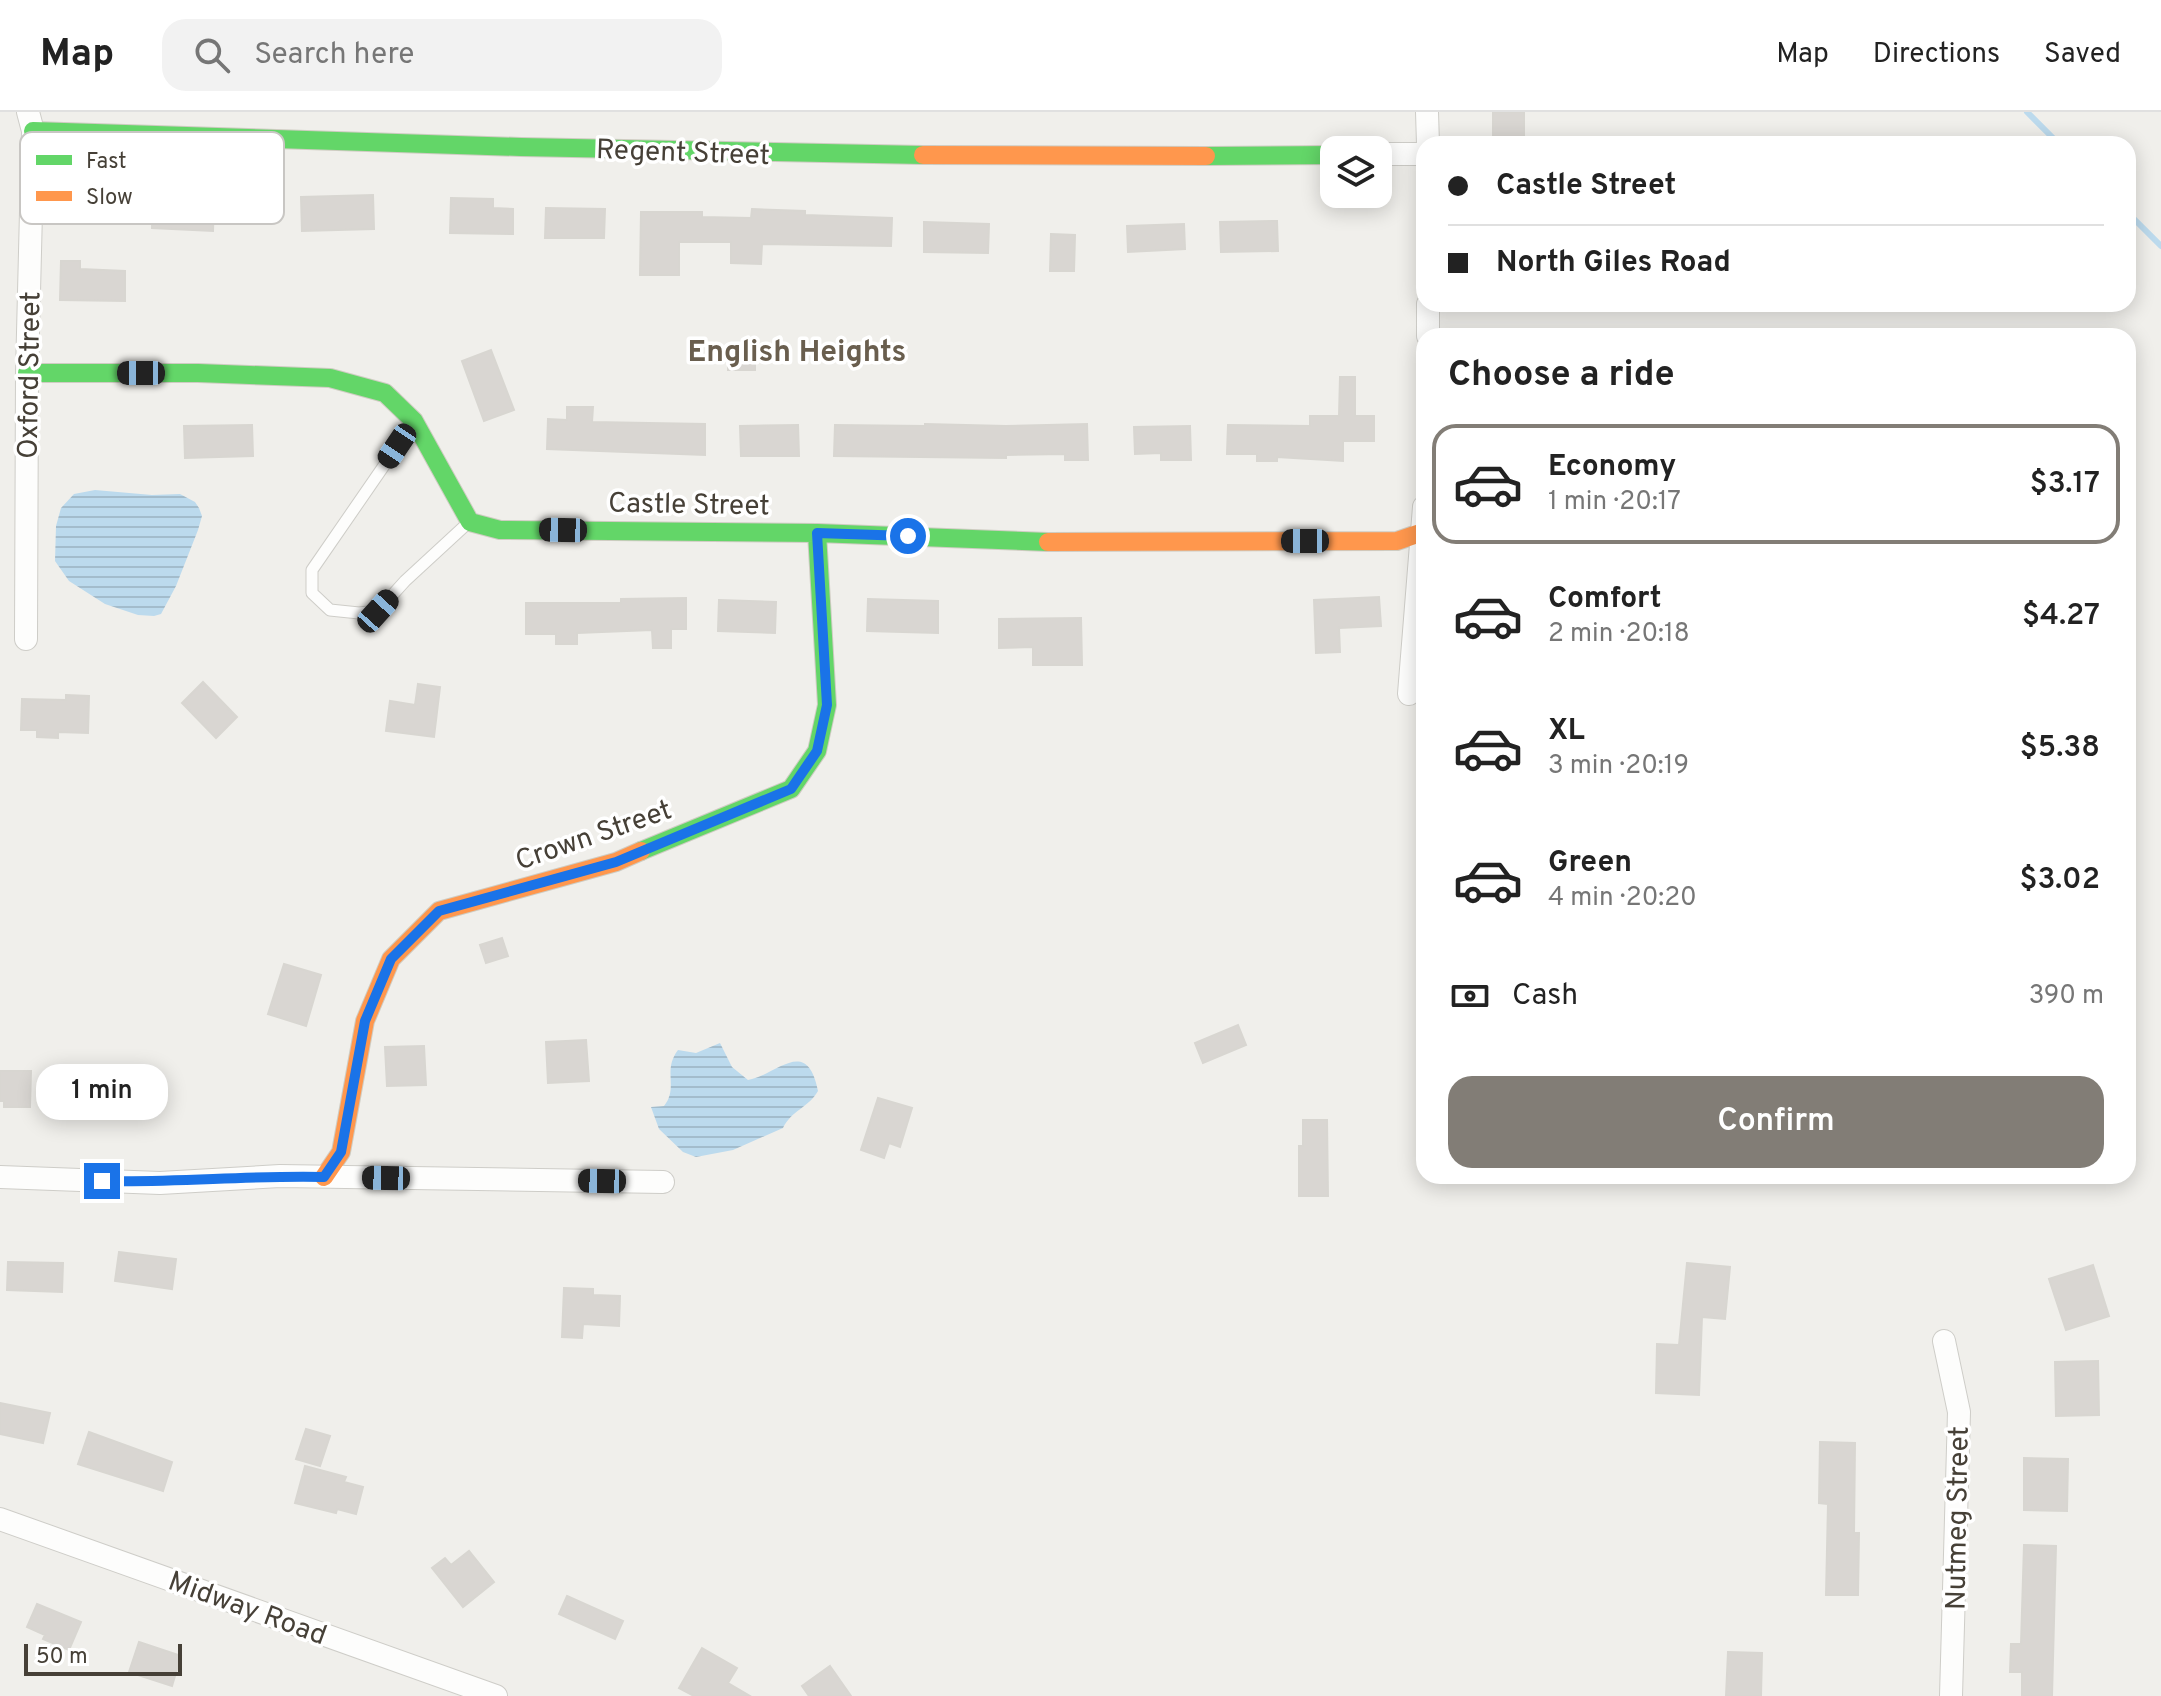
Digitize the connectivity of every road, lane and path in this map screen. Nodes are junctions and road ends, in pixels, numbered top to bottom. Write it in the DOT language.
graph roads {
  1 [pos="1427,112"];
  2 [pos="31,121"];
  3 [pos="273,132"];
  4 [pos="284,132"];
  5 [pos="1428,136"];
  6 [pos="1392,154"];
  7 [pos="1416,154"];
  8 [pos="1320,155"];
  9 [pos="29,224"];
  10 [pos="27,373"];
  11 [pos="414,421"];
  12 [pos="470,522"];
  13 [pos="817,533"];
  14 [pos="1416,534"];
  15 [pos="1416,613"];
  16 [pos="26,639"];
  17 [pos="1409,694"];
  18 [pos="0,1177"];
  19 [pos="324,1177"];
  20 [pos="663,1182"];
  21 [pos="1944,1341"];
  22 [pos="0,1519"];
  23 [pos="496,1696"];
  24 [pos="1951,1696"];
  1 -- 5 [label="street"];
  2 -- 3 [label="street, Regent Street"];
  4 -- 8 [label="street, Regent Street"];
  6 -- 7 [label="street"];
  9 -- 10 [label="street, Oxford Street"];
  10 -- 11 [label="street"];
  10 -- 16 [label="street, Oxford Street"];
  11 -- 12 [label="street"];
  11 -- 12 [label="lane"];
  12 -- 13 [label="street, Castle Street"];
  13 -- 14 [label="street, Castle Street"];
  13 -- 19 [label="street, Crown Street"];
  15 -- 17 [label="street"];
  18 -- 19 [label="street"];
  19 -- 20 [label="street"];
  21 -- 24 [label="street, Nutmeg Street"];
  22 -- 23 [label="street, Midway Road"];
}
